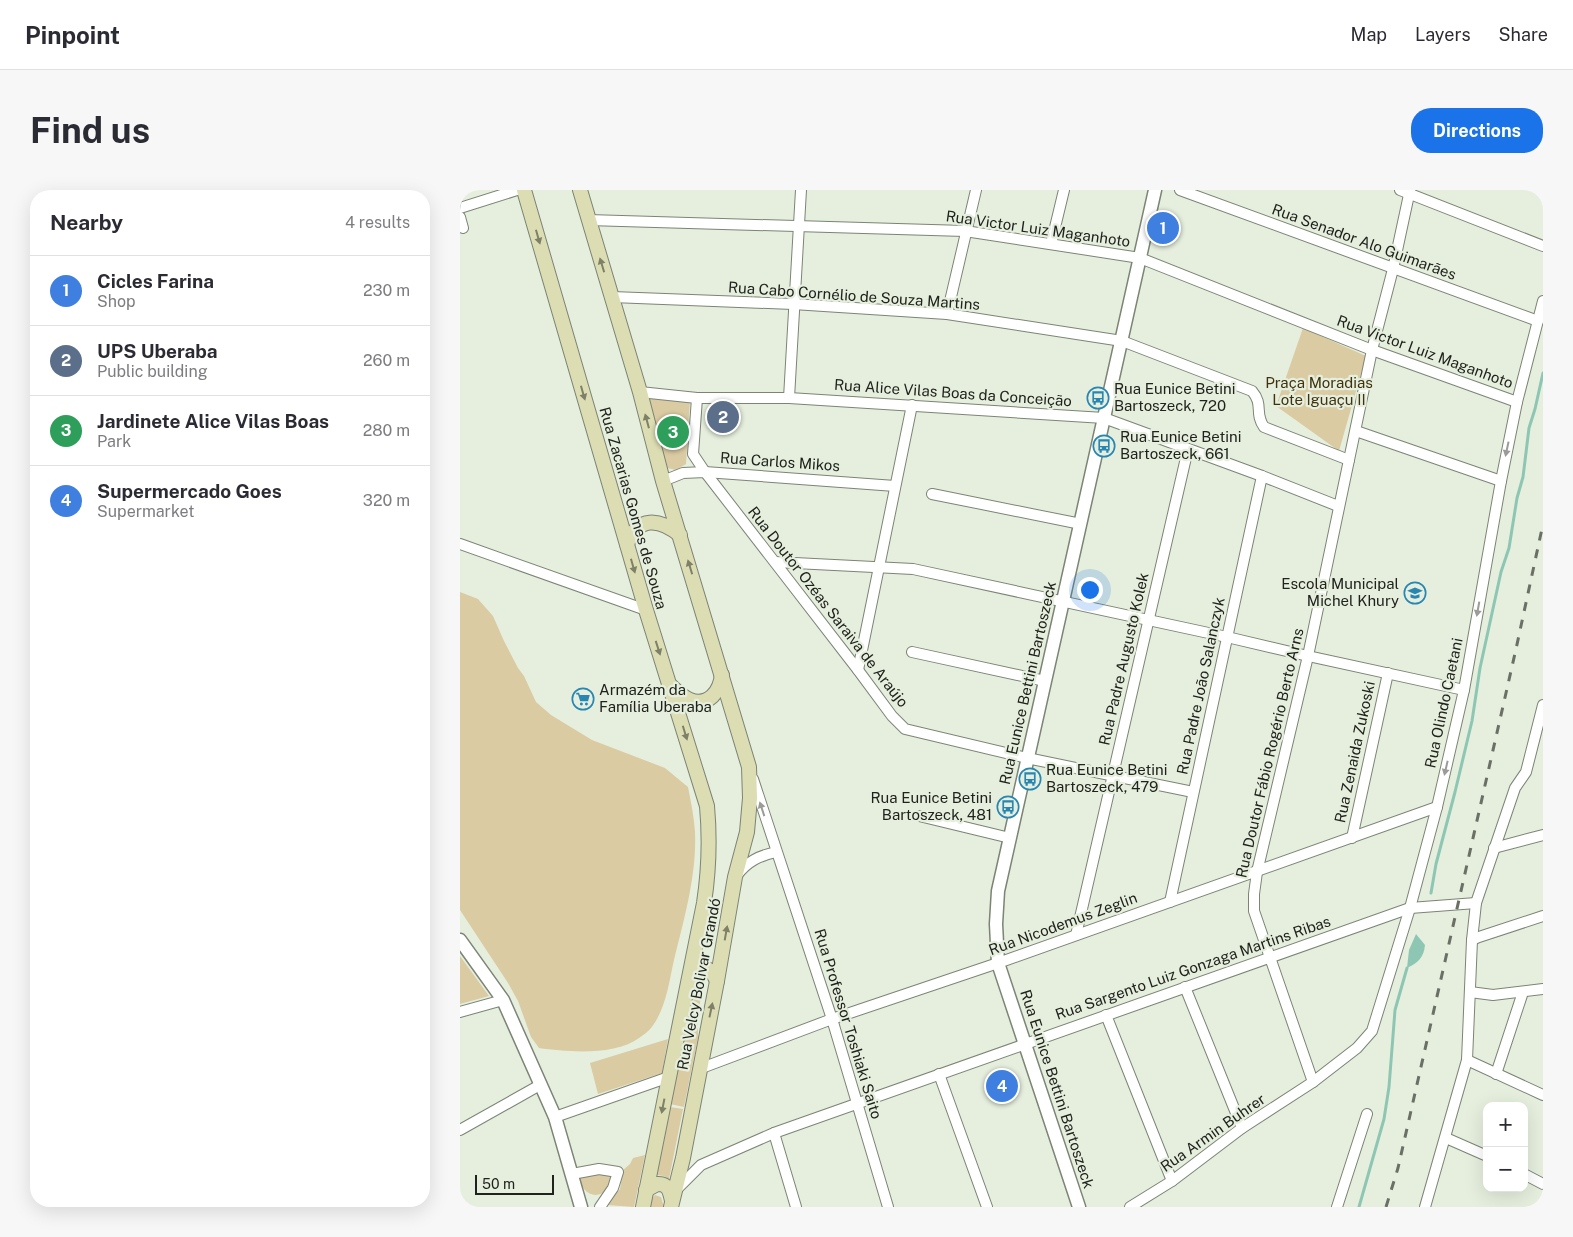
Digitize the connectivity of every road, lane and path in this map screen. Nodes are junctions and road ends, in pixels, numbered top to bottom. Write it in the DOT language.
graph roads {
  1 [pos="517,190"];
  2 [pos="524,190"];
  3 [pos="580,190"];
  4 [pos="801,190"];
  5 [pos="976,190"];
  6 [pos="1064,190"];
  7 [pos="1156,190"];
  8 [pos="1180,190"];
  9 [pos="1406,191"];
  10 [pos="460,208"];
  11 [pos="460,217"];
  12 [pos="588,220"];
  13 [pos="798,225"];
  14 [pos="463,228"];
  15 [pos="966,231"];
  16 [pos="1051,244"];
  17 [pos="1543,246"];
  18 [pos="1140,258"];
  19 [pos="1393,269"];
  20 [pos="612,297"];
  21 [pos="1543,301"];
  22 [pos="793,304"];
  23 [pos="947,314"];
  24 [pos="1538,321"];
  25 [pos="1122,341"];
  26 [pos="1372,350"];
  27 [pos="640,392"];
  28 [pos="698,398"];
  29 [pos="789,398"];
  30 [pos="1517,402"];
  31 [pos="912,405"];
  32 [pos="1104,418"];
  33 [pos="1356,431"];
  34 [pos="1188,449"];
  35 [pos="693,454"];
  36 [pos="1349,460"];
  37 [pos="705,472"];
  38 [pos="683,473"];
  39 [pos="1262,476"];
  40 [pos="664,481"];
  41 [pos="1500,481"];
  42 [pos="895,486"];
  43 [pos="932,494"];
  44 [pos="1338,506"];
  45 [pos="1081,524"];
  46 [pos="680,535"];
  47 [pos="460,544"];
  48 [pos="627,544"];
  49 [pos="775,562"];
  50 [pos="878,567"];
  51 [pos="1062,602"];
  52 [pos="646,610"];
  53 [pos="1148,621"];
  54 [pos="1227,637"];
  55 [pos="912,652"];
  56 [pos="1308,656"];
  57 [pos="858,670"];
  58 [pos="1388,673"];
  59 [pos="722,674"];
  60 [pos="1045,681"];
  61 [pos="670,686"];
  62 [pos="1464,690"];
  63 [pos="1543,705"];
  64 [pos="1027,758"];
  65 [pos="749,767"];
  66 [pos="1112,776"];
  67 [pos="1193,792"];
  68 [pos="1437,807"];
  69 [pos="920,816"];
  70 [pos="710,834"];
  71 [pos="1543,835"];
  72 [pos="1010,838"];
  73 [pos="1352,838"];
  74 [pos="1494,848"];
  75 [pos="776,852"];
  76 [pos="1257,872"];
  77 [pos="735,877"];
  78 [pos="1170,902"];
  79 [pos="1476,903"];
  80 [pos="1410,908"];
  81 [pos="1543,916"];
  82 [pos="1076,935"];
  83 [pos="460,940"];
  84 [pos="1472,940"];
  85 [pos="1270,956"];
  86 [pos="998,963"];
  87 [pos="690,975"];
  88 [pos="717,981"];
  89 [pos="1185,987"];
  90 [pos="1543,990"];
  91 [pos="1470,992"];
  92 [pos="1523,992"];
  93 [pos="503,1000"];
  94 [pos="460,1012"];
  95 [pos="1106,1015"];
  96 [pos="832,1019"];
  97 [pos="1025,1044"];
  98 [pos="1468,1060"];
  99 [pos="699,1069"];
  100 [pos="939,1074"];
  101 [pos="1496,1074"];
  102 [pos="669,1077"];
  103 [pos="1314,1082"];
  104 [pos="540,1085"];
  105 [pos="1543,1095"];
  106 [pos="857,1104"];
  107 [pos="1367,1114"];
  108 [pos="555,1117"];
  109 [pos="1242,1128"];
  110 [pos="460,1130"];
  111 [pos="774,1133"];
  112 [pos="1446,1138"];
  113 [pos="1483,1154"];
  114 [pos="683,1158"];
  115 [pos="701,1165"];
  116 [pos="572,1174"];
  117 [pos="1528,1176"];
  118 [pos="1172,1181"];
  119 [pos="1543,1184"];
  120 [pos="646,1190"];
  121 [pos="672,1200"];
  122 [pos="581,1207"];
  123 [pos="600,1207"];
  124 [pos="643,1207"];
  125 [pos="796,1207"];
  126 [pos="888,1207"];
  127 [pos="986,1207"];
  128 [pos="1079,1207"];
  129 [pos="1130,1207"];
  130 [pos="1337,1207"];
  131 [pos="1425,1207"];
  1 -- 10 [label="street"];
  2 -- 48 [label="main road, Rua Zacarias Gomes de Souza, one-way"];
  3 -- 12 [label="main road"];
  4 -- 13 [label="street"];
  5 -- 15 [label="street"];
  6 -- 16 [label="street"];
  7 -- 18 [label="street, Rua Eunice Bettini Bartoszeck"];
  8 -- 19 [label="street, Rua Senador Alo Guimarães"];
  9 -- 17 [label="street"];
  9 -- 19 [label="street, Rua Doutor Fábio Rogério Berto Arns"];
  11 -- 14 [label="street"];
  12 -- 13 [label="street, Rua Victor Luiz Maganhoto"];
  20 -- 12 [label="main road, one-way"];
  13 -- 15 [label="street, Rua Victor Luiz Maganhoto"];
  13 -- 22 [label="street"];
  15 -- 16 [label="street, Rua Victor Luiz Maganhoto"];
  15 -- 23 [label="street"];
  16 -- 18 [label="street, Rua Victor Luiz Maganhoto"];
  18 -- 25 [label="street, Rua Eunice Bettini Bartoszeck"];
  18 -- 26 [label="street, Rua Victor Luiz Maganhoto"];
  19 -- 24 [label="street, Rua Senador Alo Guimarães"];
  19 -- 26 [label="street, Rua Doutor Fábio Rogério Berto Arns"];
  20 -- 22 [label="street, Rua Cabo Cornélio de Souza Martins"];
  20 -- 27 [label="main road"];
  21 -- 24 [label="street, Rua Olindo Caetani"];
  22 -- 23 [label="street, Rua Cabo Cornélio de Souza Martins"];
  22 -- 29 [label="street"];
  23 -- 25 [label="street, Rua Cabo Cornélio de Souza Martins"];
  24 -- 30 [label="street, Rua Olindo Caetani"];
  25 -- 32 [label="street, Rua Eunice Bettini Bartoszeck"];
  25 -- 36 [label="street, Rua Cabo Cornélio de Souza Martins"];
  26 -- 30 [label="street, Rua Victor Luiz Maganhoto"];
  26 -- 33 [label="street, Rua Doutor Fábio Rogério Berto Arns"];
  27 -- 28 [label="street, Rua Alice Vilas Boas da Conceição"];
  40 -- 27 [label="main road, one-way"];
  28 -- 29 [label="street, Rua Alice Vilas Boas da Conceição"];
  28 -- 35 [label="street"];
  29 -- 31 [label="street, Rua Alice Vilas Boas da Conceição"];
  30 -- 41 [label="street, Rua Olindo Caetani, one-way"];
  31 -- 32 [label="street, Rua Alice Vilas Boas da Conceição"];
  31 -- 42 [label="street"];
  32 -- 34 [label="street, Rua Alice Vilas Boas da Conceição"];
  32 -- 45 [label="street, Rua Eunice Bettini Bartoszeck"];
  33 -- 36 [label="street, Rua Doutor Fábio Rogério Berto Arns"];
  33 -- 41 [label="street"];
  34 -- 39 [label="street, Rua Alice Vilas Boas da Conceição"];
  34 -- 53 [label="street, Rua Padre Augusto Kolek"];
  35 -- 37 [label="street, Rua Doutor Ozéas Saraiva de Araújo"];
  35 -- 38 [label="street"];
  36 -- 44 [label="street, Rua Doutor Fábio Rogério Berto Arns"];
  37 -- 38 [label="street, Rua Carlos Mikos"];
  37 -- 42 [label="street, Rua Carlos Mikos"];
  37 -- 49 [label="street, Rua Doutor Ozéas Saraiva de Araújo"];
  38 -- 40 [label="street, Rua Carlos Mikos"];
  39 -- 44 [label="street, Rua Alice Vilas Boas da Conceição"];
  39 -- 54 [label="street, Rua Padre João Salanczyk"];
  40 -- 46 [label="main road"];
  41 -- 62 [label="street, Rua Olindo Caetani, one-way"];
  42 -- 50 [label="street"];
  43 -- 45 [label="street"];
  44 -- 56 [label="street, Rua Doutor Fábio Rogério Berto Arns"];
  45 -- 51 [label="street, Rua Eunice Bettini Bartoszeck"];
  46 -- 48 [label="main road"];
  59 -- 46 [label="main road, one-way"];
  47 -- 52 [label="street"];
  48 -- 52 [label="main road, Rua Zacarias Gomes de Souza, one-way"];
  49 -- 50 [label="street"];
  49 -- 57 [label="street, Rua Doutor Ozéas Saraiva de Araújo"];
  50 -- 51 [label="street"];
  50 -- 57 [label="street"];
  51 -- 53 [label="street"];
  51 -- 60 [label="street, Rua Eunice Bettini Bartoszeck"];
  52 -- 61 [label="main road, Rua Zacarias Gomes de Souza, one-way"];
  53 -- 54 [label="street"];
  53 -- 66 [label="street, Rua Padre Augusto Kolek"];
  54 -- 56 [label="street"];
  54 -- 67 [label="street, Rua Padre João Salanczyk"];
  55 -- 60 [label="street"];
  56 -- 58 [label="street"];
  56 -- 76 [label="street, Rua Doutor Fábio Rogério Berto Arns"];
  57 -- 64 [label="street, Rua Doutor Ozéas Saraiva de Araújo"];
  58 -- 62 [label="street"];
  58 -- 73 [label="street, Rua Zenaida Zukoski"];
  59 -- 61 [label="main road"];
  59 -- 65 [label="main road"];
  60 -- 64 [label="street, Rua Eunice Bettini Bartoszeck"];
  61 -- 70 [label="main road, Rua Zacarias Gomes de Souza, one-way"];
  62 -- 68 [label="street, Rua Olindo Caetani, one-way"];
  63 -- 74 [label="street"];
  64 -- 66 [label="street, Rua Doutor Ozéas Saraiva de Araújo"];
  64 -- 72 [label="street, Rua Eunice Bettini Bartoszeck"];
  75 -- 65 [label="street, Rua Professor Toshiaki Saito, one-way"];
  65 -- 77 [label="main road, Rua Velcy Bolivar Grandó"];
  66 -- 67 [label="street, Rua Doutor Ozéas Saraiva de Araújo"];
  66 -- 82 [label="street, Rua Padre Augusto Kolek"];
  67 -- 78 [label="street, Rua Padre João Salanczyk"];
  68 -- 73 [label="street, Rua Nicodemus Zeglin"];
  68 -- 80 [label="street, Rua Olindo Caetani"];
  69 -- 72 [label="street"];
  70 -- 87 [label="main road, Rua Velcy Bolivar Grandó"];
  71 -- 74 [label="street"];
  72 -- 86 [label="street, Rua Eunice Bettini Bartoszeck"];
  73 -- 76 [label="street, Rua Nicodemus Zeglin"];
  74 -- 79 [label="street"];
  75 -- 77 [label="street"];
  75 -- 96 [label="street, Rua Professor Toshiaki Saito"];
  76 -- 78 [label="street, Rua Nicodemus Zeglin"];
  76 -- 85 [label="street, Rua Doutor Fábio Rogério Berto Arns"];
  88 -- 77 [label="main road, Rua Velcy Bolivar Grandó, one-way"];
  78 -- 82 [label="street, Rua Nicodemus Zeglin"];
  79 -- 80 [label="street, Rua Sargento Luiz Gonzaga Martins Ribas"];
  79 -- 84 [label="street"];
  80 -- 85 [label="street, Rua Sargento Luiz Gonzaga Martins Ribas"];
  80 -- 103 [label="street, Rua Olindo Caetani"];
  81 -- 84 [label="street"];
  82 -- 86 [label="street, Rua Nicodemus Zeglin"];
  83 -- 93 [label="street"];
  84 -- 91 [label="street"];
  85 -- 89 [label="street, Rua Sargento Luiz Gonzaga Martins Ribas"];
  85 -- 103 [label="street, Rua Doutor Fábio Rogério Berto Arns"];
  86 -- 96 [label="street, Rua Nicodemus Zeglin"];
  86 -- 97 [label="street, Rua Eunice Bettini Bartoszeck"];
  87 -- 88 [label="main road"];
  87 -- 102 [label="main road, Rua Velcy Bolivar Grandó"];
  99 -- 88 [label="main road, Rua Velcy Bolivar Grandó, one-way"];
  89 -- 95 [label="street, Rua Sargento Luiz Gonzaga Martins Ribas"];
  89 -- 109 [label="street"];
  90 -- 92 [label="street"];
  91 -- 92 [label="street"];
  91 -- 98 [label="street"];
  92 -- 101 [label="street"];
  93 -- 94 [label="street"];
  93 -- 104 [label="street"];
  95 -- 97 [label="street, Rua Sargento Luiz Gonzaga Martins Ribas"];
  95 -- 118 [label="street"];
  96 -- 99 [label="street, Rua Nicodemus Zeglin"];
  96 -- 106 [label="street, Rua Professor Toshiaki Saito"];
  97 -- 100 [label="street, Rua Sargento Luiz Gonzaga Martins Ribas"];
  97 -- 128 [label="street, Rua Eunice Bettini Bartoszeck"];
  98 -- 101 [label="street"];
  98 -- 112 [label="street"];
  99 -- 114 [label="main road, Rua Velcy Bolivar Grandó"];
  100 -- 106 [label="street, Rua Sargento Luiz Gonzaga Martins Ribas"];
  100 -- 127 [label="street"];
  101 -- 105 [label="street"];
  102 -- 108 [label="street"];
  102 -- 120 [label="main road, Rua Velcy Bolivar Grandó, one-way"];
  103 -- 109 [label="street, Rua Armin Buhrer"];
  104 -- 108 [label="street"];
  104 -- 110 [label="street"];
  106 -- 111 [label="street, Rua Sargento Luiz Gonzaga Martins Ribas"];
  106 -- 126 [label="street, Rua Professor Toshiaki Saito"];
  107 -- 130 [label="street"];
  108 -- 116 [label="street"];
  109 -- 118 [label="street, Rua Armin Buhrer"];
  111 -- 115 [label="street, Rua Sargento Luiz Gonzaga Martins Ribas"];
  111 -- 125 [label="street"];
  112 -- 113 [label="street"];
  112 -- 131 [label="street"];
  114 -- 115 [label="street"];
  114 -- 121 [label="main road, Rua Velcy Bolivar Grandó"];
  115 -- 121 [label="street, Rua Sargento Luiz Gonzaga Martins Ribas"];
  116 -- 122 [label="street"];
  116 -- 123 [label="street"];
  117 -- 119 [label="street"];
  118 -- 129 [label="street, Rua Armin Buhrer"];
  120 -- 121 [label="main road"];
  120 -- 124 [label="main road, Rua Velcy Bolivar Grandó"];
}
